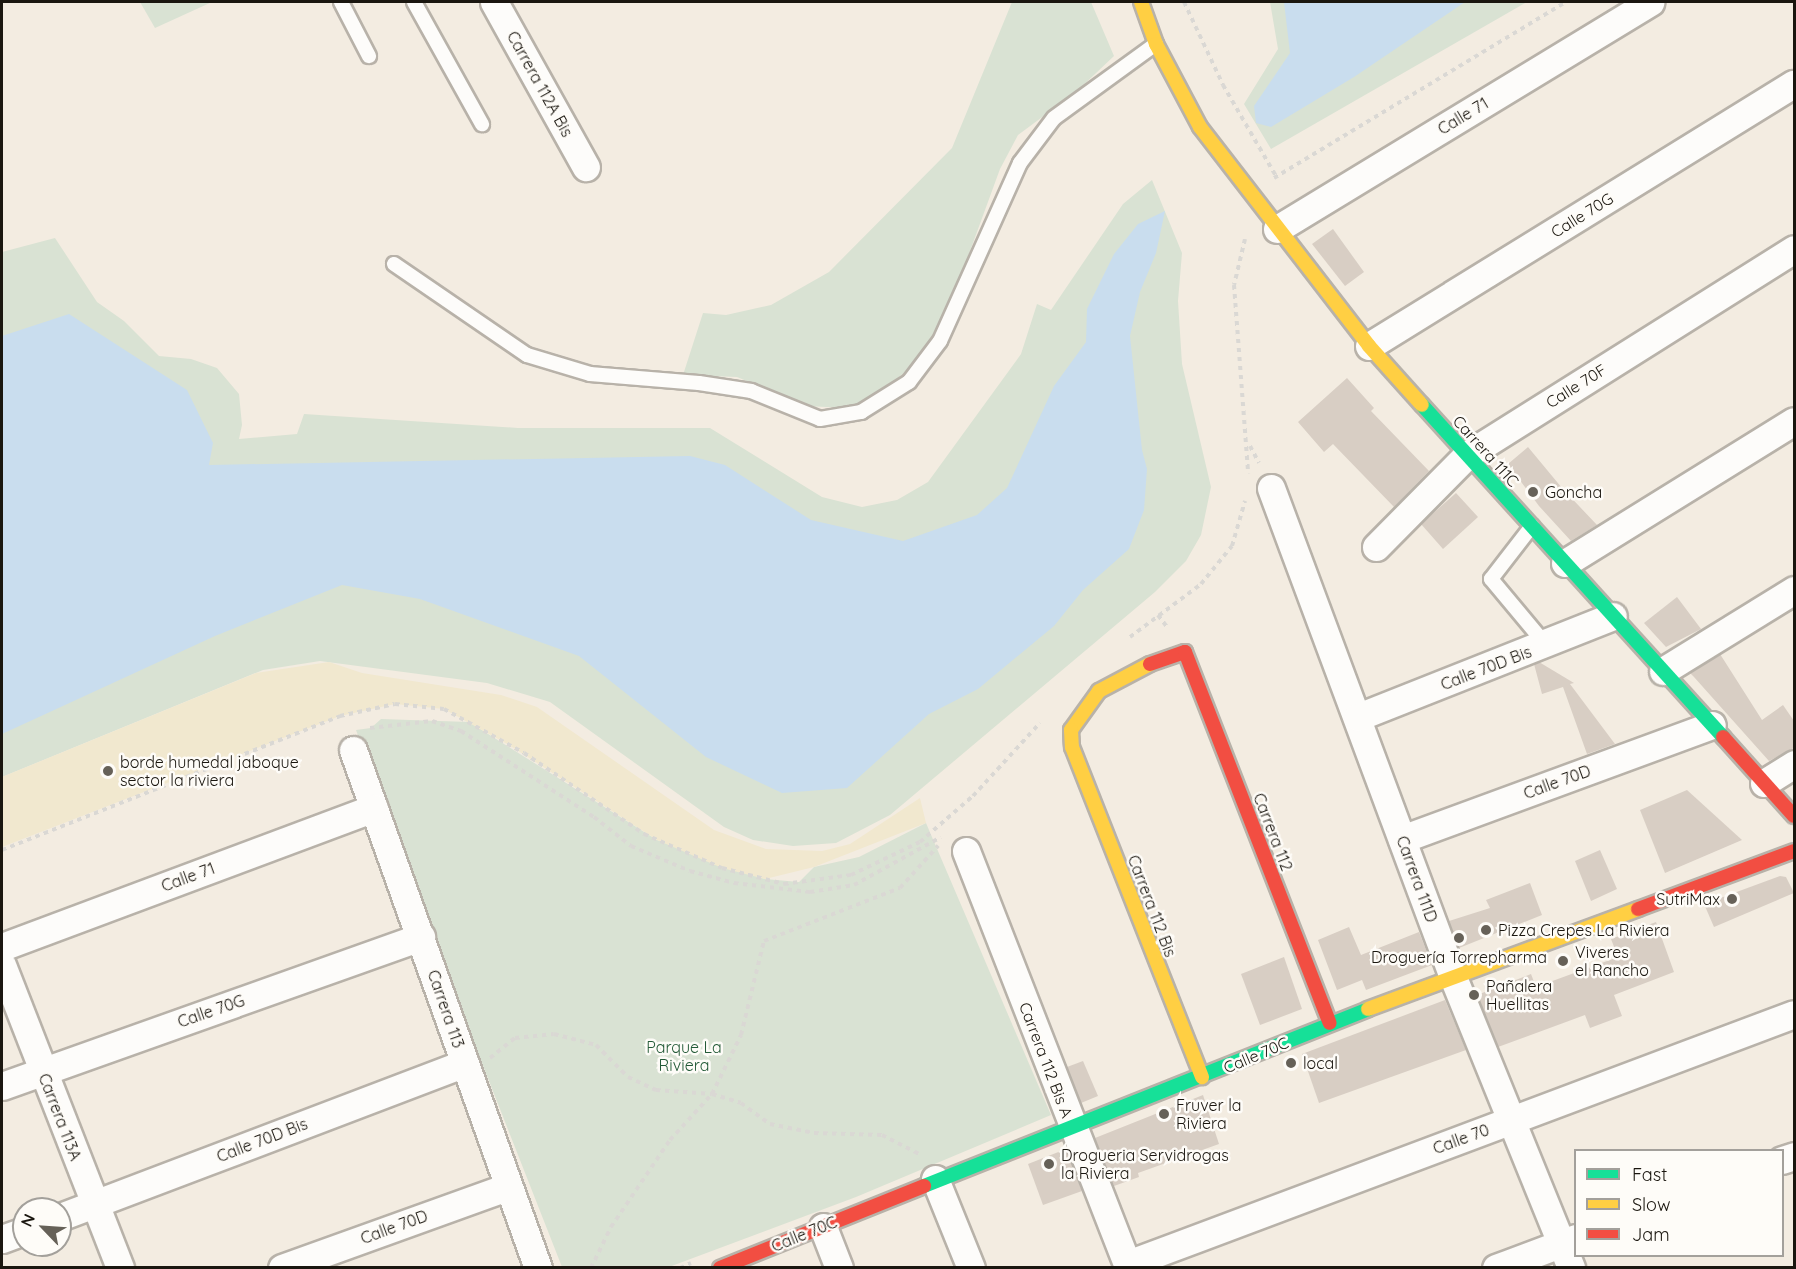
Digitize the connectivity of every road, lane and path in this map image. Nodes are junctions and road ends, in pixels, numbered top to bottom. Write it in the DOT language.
graph roads {
  1 [pos="341,2"];
  2 [pos="414,2"];
  3 [pos="494,2"];
  4 [pos="1141,2"];
  5 [pos="1184,2"];
  6 [pos="1566,2"];
  7 [pos="1650,2"];
  8 [pos="1156,44"];
  9 [pos="369,56"];
  10 [pos="1794,84"];
  11 [pos="482,124"];
  12 [pos="586,166"];
  13 [pos="1276,177"];
  14 [pos="1265,183"];
  15 [pos="1271,223"];
  16 [pos="1794,249"];
  17 [pos="394,264"];
  18 [pos="1369,346"];
  19 [pos="1794,421"];
  20 [pos="1467,454"];
  21 [pos="1255,487"];
  22 [pos="1532,526"];
  23 [pos="1376,547"];
  24 [pos="1565,563"];
  25 [pos="1794,590"];
  26 [pos="1613,616"];
  27 [pos="1546,645"];
  28 [pos="1121,646"];
  29 [pos="1185,652"];
  30 [pos="1663,671"];
  31 [pos="1358,717"];
  32 [pos="1043,720"];
  33 [pos="1712,725"];
  34 [pos="360,739"];
  35 [pos="1794,764"];
  36 [pos="1764,783"];
  37 [pos="374,808"];
  38 [pos="1794,816"];
  39 [pos="1402,839"];
  40 [pos="2,850"];
  41 [pos="1794,851"];
  42 [pos="966,852"];
  43 [pos="422,937"];
  44 [pos="2,947"];
  45 [pos="2,965"];
  46 [pos="1453,977"];
  47 [pos="1794,1014"];
  48 [pos="1330,1023"];
  49 [pos="467,1069"];
  50 [pos="42,1071"];
  51 [pos="1202,1077"];
  52 [pos="2,1086"];
  53 [pos="712,1094"];
  54 [pos="1511,1121"];
  55 [pos="1071,1126"];
  56 [pos="941,1177"];
  57 [pos="507,1186"];
  58 [pos="93,1205"];
  59 [pos="72,1213"];
  60 [pos="823,1227"];
  61 [pos="1569,1249"];
  62 [pos="702,1258"];
  63 [pos="1128,1266"];
  64 [pos="120,1268"];
  65 [pos="282,1268"];
  66 [pos="538,1268"];
  67 [pos="591,1268"];
  68 [pos="680,1268"];
  69 [pos="720,1268"];
  70 [pos="839,1268"];
  71 [pos="971,1268"];
  72 [pos="1496,1268"];
  1 -- 9 [label="lane"];
  2 -- 11 [label="lane"];
  3 -- 12 [label="street, Carrera 112A Bis"];
  4 -- 8 [label="street, Carrera 111C"];
  5 -- 13 [label="path"];
  6 -- 13 [label="path"];
  7 -- 15 [label="street, Calle 71"];
  8 -- 15 [label="street, Carrera 111C"];
  8 -- 17 [label="lane"];
  10 -- 18 [label="street, Calle 70G"];
  13 -- 14 [label="path"];
  15 -- 18 [label="street, Carrera 111C"];
  15 -- 21 [label="path"];
  16 -- 20 [label="street, Calle 70F"];
  18 -- 20 [label="street, Carrera 111C"];
  19 -- 24 [label="street"];
  20 -- 22 [label="street, Carrera 111C"];
  20 -- 23 [label="street, Calle 70F"];
  21 -- 28 [label="path"];
  21 -- 31 [label="street, Carrera 111D"];
  22 -- 24 [label="street, Carrera 111C"];
  22 -- 27 [label="lane"];
  24 -- 26 [label="street, Carrera 111C"];
  25 -- 30 [label="street"];
  26 -- 27 [label="street, Calle 70D Bis"];
  26 -- 30 [label="street, Carrera 111C"];
  27 -- 31 [label="street, Calle 70D Bis"];
  29 -- 48 [label="street, Carrera 112"];
  29 -- 51 [label="street, Carrera 112 Bis"];
  30 -- 33 [label="street, Carrera 111C"];
  31 -- 39 [label="street, Carrera 111D"];
  32 -- 40 [label="path"];
  33 -- 36 [label="street, Carrera 111C"];
  33 -- 39 [label="street, Calle 70D"];
  34 -- 37 [label="street, Carrera 113"];
  34 -- 53 [label="path"];
  35 -- 36 [label="street"];
  36 -- 38 [label="street, Carrera 111C"];
  37 -- 43 [label="street, Carrera 113"];
  37 -- 44 [label="street, Calle 71"];
  39 -- 46 [label="street, Carrera 111D"];
  41 -- 46 [label="street, Calle 70C"];
  42 -- 55 [label="street, Carrera 112 Bis A"];
  43 -- 49 [label="street, Carrera 113"];
  43 -- 50 [label="street, Calle 70G"];
  45 -- 50 [label="street, Carrera 113A"];
  46 -- 48 [label="street, Calle 70C"];
  46 -- 54 [label="street, Carrera 111D"];
  47 -- 54 [label="street, Calle 70"];
  48 -- 51 [label="street, Calle 70C"];
  49 -- 53 [label="path"];
  49 -- 57 [label="street, Carrera 113"];
  49 -- 58 [label="street, Calle 70D Bis"];
  50 -- 52 [label="street, Calle 70G"];
  50 -- 58 [label="street, Carrera 113A"];
  51 -- 55 [label="street, Calle 70C"];
  53 -- 56 [label="path"];
  53 -- 67 [label="path"];
  54 -- 61 [label="street, Carrera 111D"];
  54 -- 63 [label="street, Calle 70"];
  55 -- 56 [label="street, Calle 70C"];
  55 -- 63 [label="street, Carrera 112 Bis A"];
  56 -- 60 [label="street, Calle 70C"];
  56 -- 71 [label="street"];
  57 -- 65 [label="street, Calle 70D"];
  57 -- 66 [label="street, Carrera 113"];
  58 -- 59 [label="street, Calle 70D Bis"];
  58 -- 64 [label="street, Carrera 113A"];
  60 -- 69 [label="street, Calle 70C"];
  60 -- 70 [label="street"];
  61 -- 72 [label="street"];
  62 -- 68 [label="path"];
}
